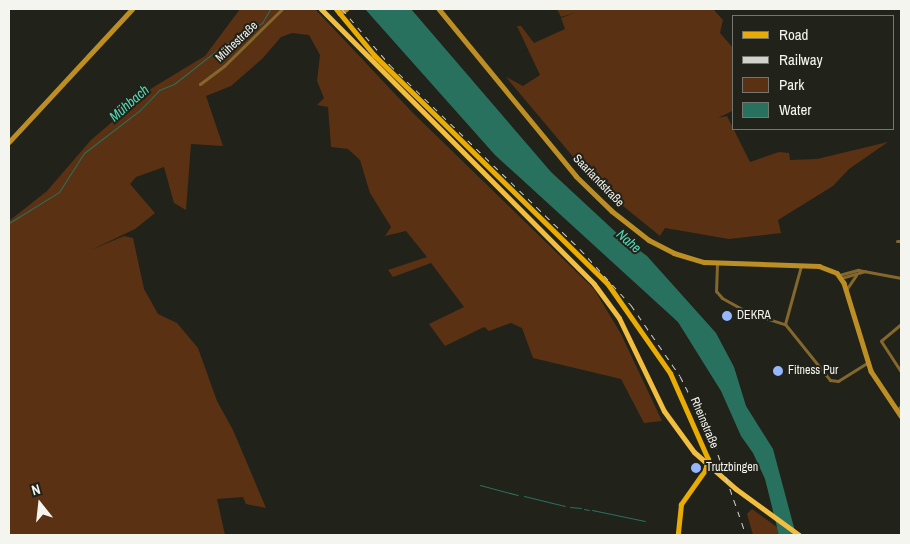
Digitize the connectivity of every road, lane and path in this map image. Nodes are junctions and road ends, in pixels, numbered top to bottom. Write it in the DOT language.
graph roads {
  1 [pos="132,9"];
  2 [pos="282,9"];
  3 [pos="321,9"];
  4 [pos="346,9"];
  5 [pos="439,9"];
  6 [pos="338,11"];
  7 [pos="200,84"];
  8 [pos="9,142"];
  9 [pos="717,264"];
  10 [pos="801,265"];
  11 [pos="865,271"];
  12 [pos="856,274"];
  13 [pos="840,276"];
  14 [pos="901,278"];
  15 [pos="846,290"];
  16 [pos="785,324"];
  17 [pos="901,324"];
  18 [pos="868,362"];
  19 [pos="901,372"];
  20 [pos="899,408"];
  21 [pos="901,416"];
  22 [pos="678,535"];
  23 [pos="799,535"];
  1 -- 8 [label="main road"];
  2 -- 7 [label="street, Mühestraße"];
  3 -- 23 [label="highway"];
  4 -- 6 [label="main road"];
  5 -- 9 [label="main road, Saarlandstraße"];
  6 -- 22 [label="main road, Rheinstraße"];
  9 -- 10 [label="main road, Saarlandstraße"];
  9 -- 16 [label="street"];
  10 -- 13 [label="main road, Saarlandstraße"];
  10 -- 16 [label="street"];
  11 -- 12 [label="street"];
  11 -- 13 [label="street"];
  11 -- 14 [label="street"];
  12 -- 13 [label="street"];
  12 -- 15 [label="street"];
  13 -- 15 [label="main road"];
  15 -- 18 [label="main road"];
  16 -- 18 [label="street"];
  17 -- 19 [label="street"];
  18 -- 20 [label="main road"];
  20 -- 21 [label="main road"];
}
